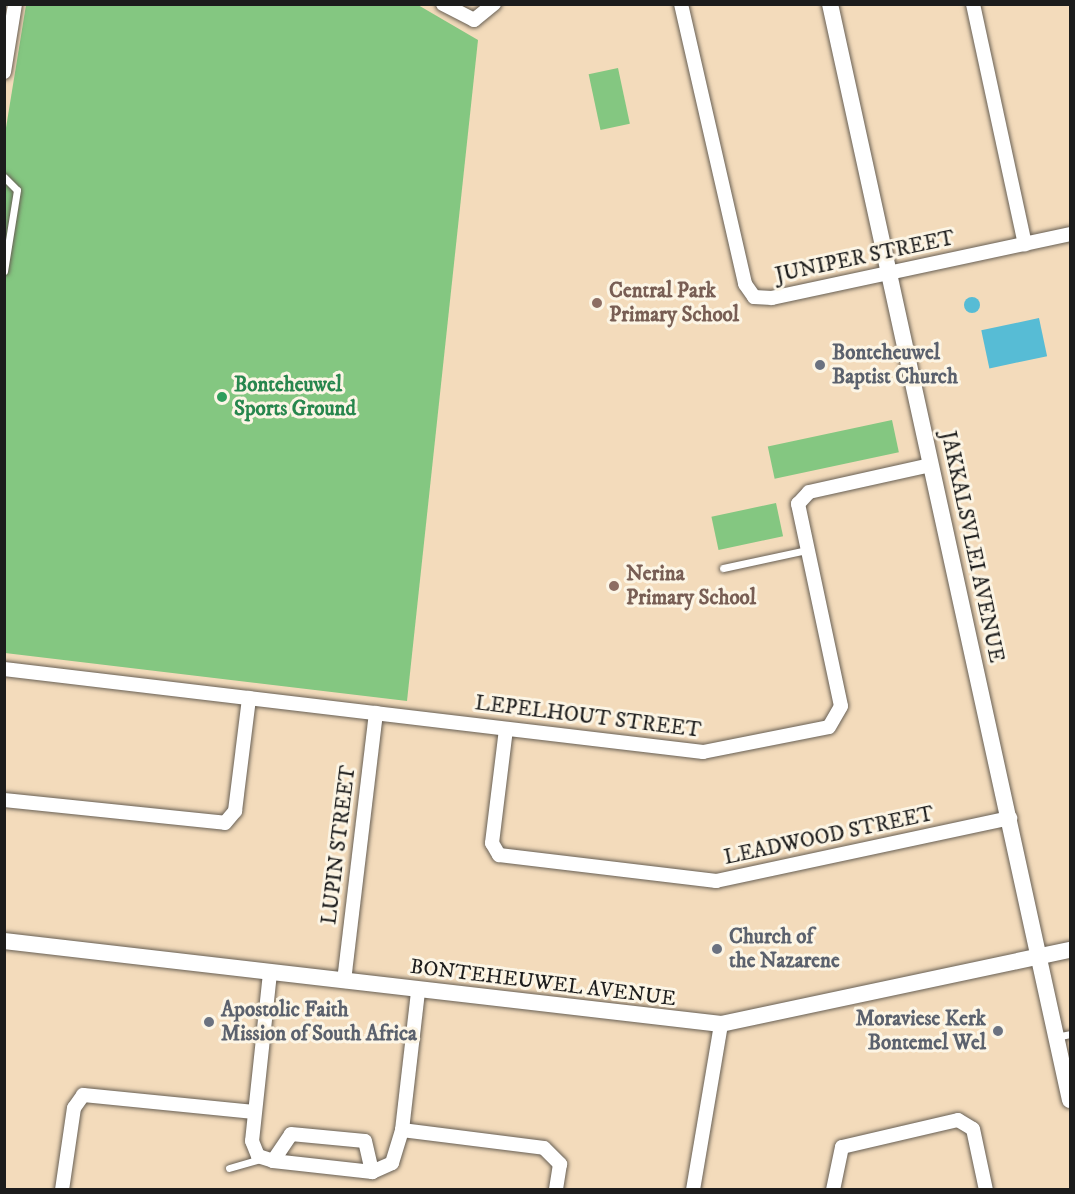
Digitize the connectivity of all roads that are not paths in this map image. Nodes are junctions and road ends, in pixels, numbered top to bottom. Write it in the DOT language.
graph roads {
  1 [pos="15,4"];
  2 [pos="443,4"];
  3 [pos="494,4"];
  4 [pos="681,4"];
  5 [pos="830,4"];
  6 [pos="973,4"];
  7 [pos="4,72"];
  8 [pos="4,177"];
  9 [pos="1071,234"];
  10 [pos="1024,244"];
  11 [pos="4,271"];
  12 [pos="889,273"];
  13 [pos="931,465"];
  14 [pos="806,550"];
  15 [pos="723,568"];
  16 [pos="4,669"];
  17 [pos="249,698"];
  18 [pos="376,713"];
  19 [pos="506,729"];
  20 [pos="4,800"];
  21 [pos="1010,818"];
  22 [pos="4,941"];
  23 [pos="1071,950"];
  24 [pos="1038,957"];
  25 [pos="270,973"];
  26 [pos="344,981"];
  27 [pos="418,991"];
  28 [pos="721,1024"];
  29 [pos="1064,1036"];
  30 [pos="1071,1100"];
  31 [pos="252,1112"];
  32 [pos="402,1130"];
  33 [pos="268,1160"];
  34 [pos="229,1167"];
  35 [pos="372,1172"];
  36 [pos="62,1190"];
  37 [pos="556,1190"];
  38 [pos="693,1190"];
  39 [pos="833,1190"];
  40 [pos="987,1190"];
  1 -- 7 [label="street"];
  2 -- 3 [label="street"];
  4 -- 12 [label="street, JUNIPER STREET"];
  5 -- 12 [label="street, JAKKALSVLEI AVENUE"];
  6 -- 10 [label="street"];
  8 -- 11 [label="lane"];
  9 -- 10 [label="street, JUNIPER STREET"];
  10 -- 12 [label="street, JUNIPER STREET"];
  12 -- 13 [label="street, JAKKALSVLEI AVENUE"];
  13 -- 14 [label="street, LEPELHOUT STREET"];
  13 -- 21 [label="street, JAKKALSVLEI AVENUE"];
  14 -- 15 [label="lane"];
  14 -- 19 [label="street, LEPELHOUT STREET"];
  16 -- 17 [label="street, LEPELHOUT STREET"];
  17 -- 18 [label="street, LEPELHOUT STREET"];
  17 -- 20 [label="street"];
  18 -- 19 [label="street, LEPELHOUT STREET"];
  18 -- 26 [label="street, LUPIN STREET"];
  19 -- 21 [label="street, LEADWOOD STREET"];
  21 -- 24 [label="street, JAKKALSVLEI AVENUE"];
  22 -- 25 [label="street, BONTEHEUWEL AVENUE"];
  23 -- 24 [label="street, BONTEHEUWEL AVENUE"];
  24 -- 28 [label="street, BONTEHEUWEL AVENUE"];
  24 -- 29 [label="street, JAKKALSVLEI AVENUE"];
  25 -- 26 [label="street, BONTEHEUWEL AVENUE"];
  25 -- 31 [label="street"];
  26 -- 27 [label="street, BONTEHEUWEL AVENUE"];
  27 -- 28 [label="street, BONTEHEUWEL AVENUE"];
  27 -- 32 [label="street"];
  28 -- 38 [label="street"];
  29 -- 30 [label="street, JAKKALSVLEI AVENUE"];
  31 -- 33 [label="street"];
  31 -- 36 [label="street"];
  32 -- 35 [label="street"];
  32 -- 37 [label="street"];
  33 -- 34 [label="lane"];
  33 -- 35 [label="street"];
  33 -- 35 [label="street"];
  39 -- 40 [label="street"];
}
